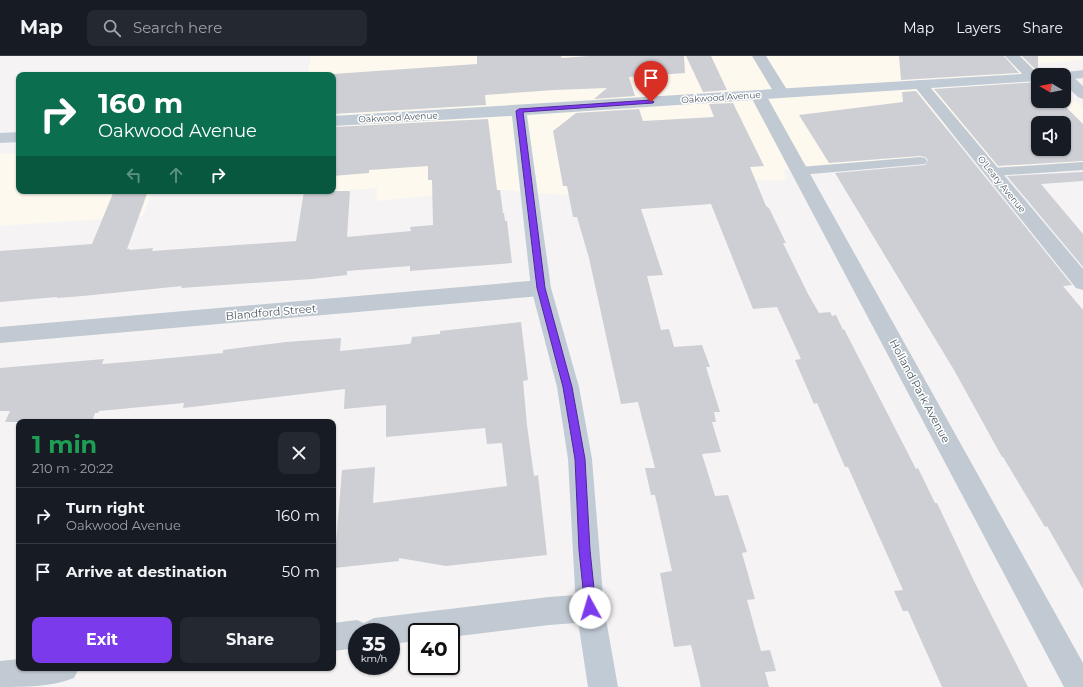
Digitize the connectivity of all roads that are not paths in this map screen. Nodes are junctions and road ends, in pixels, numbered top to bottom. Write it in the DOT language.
graph roads {
  1 [pos="759,56"];
  2 [pos="1012,56"];
  3 [pos="1031,73"];
  4 [pos="1083,74"];
  5 [pos="1071,75"];
  6 [pos="1031,77"];
  7 [pos="1071,83"];
  8 [pos="920,84"];
  9 [pos="781,93"];
  10 [pos="1083,94"];
  11 [pos="758,95"];
  12 [pos="519,111"];
  13 [pos="336,121"];
  14 [pos="16,137"];
  15 [pos="0,138"];
  16 [pos="920,161"];
  17 [pos="1083,166"];
  18 [pos="800,171"];
  19 [pos="992,172"];
  20 [pos="1083,283"];
  21 [pos="541,288"];
  22 [pos="0,335"];
  23 [pos="590,608"];
  24 [pos="400,629"];
  25 [pos="348,635"];
  26 [pos="336,637"];
  27 [pos="40,671"];
  28 [pos="0,676"];
  29 [pos="603,687"];
  30 [pos="1080,687"];
  1 -- 9 [label="street"];
  2 -- 3 [label="street"];
  4 -- 5 [label="street"];
  6 -- 8 [label="street, Oakwood Avenue"];
  7 -- 10 [label="street"];
  8 -- 9 [label="street, Oakwood Avenue"];
  8 -- 19 [label="street, O'Leary Avenue"];
  9 -- 11 [label="street, Oakwood Avenue"];
  11 -- 12 [label="street, Oakwood Avenue"];
  11 -- 18 [label="street, Holland Park Avenue"];
  12 -- 13 [label="street, Oakwood Avenue"];
  12 -- 21 [label="street"];
  14 -- 15 [label="street"];
  16 -- 18 [label="lane"];
  17 -- 19 [label="lane"];
  18 -- 30 [label="street, Holland Park Avenue"];
  19 -- 20 [label="street, O'Leary Avenue"];
  21 -- 22 [label="street, Blandford Street"];
  21 -- 23 [label="street"];
  23 -- 24 [label="street"];
  23 -- 29 [label="street"];
  25 -- 26 [label="street"];
  27 -- 28 [label="street"];
}
